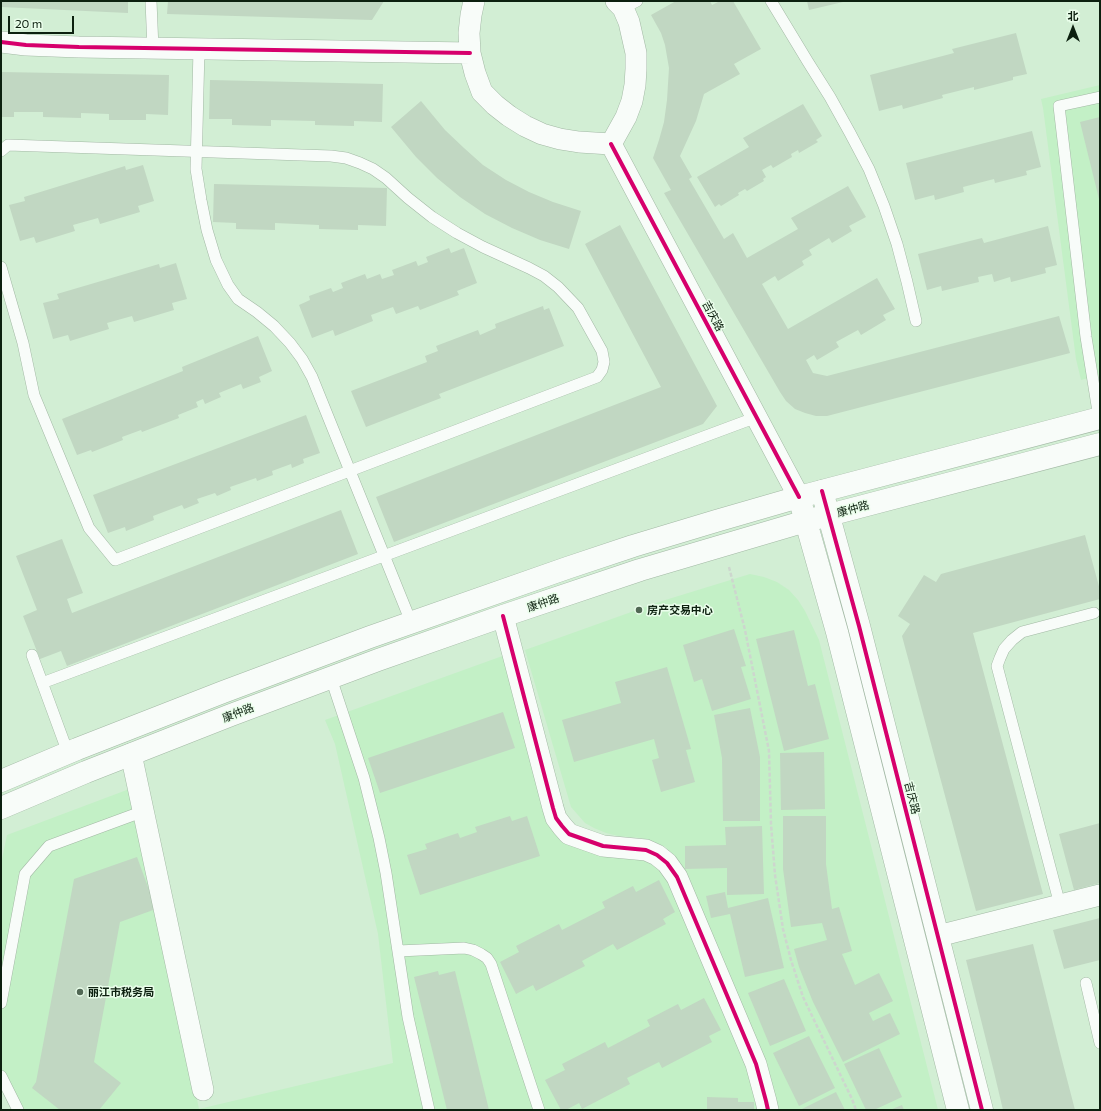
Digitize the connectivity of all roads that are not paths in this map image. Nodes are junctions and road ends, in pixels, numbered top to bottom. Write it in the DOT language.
graph roads {
  1 [pos="151,1"];
  2 [pos="474,1"];
  3 [pos="771,1"];
  4 [pos="625,3"];
  5 [pos="1,42"];
  6 [pos="153,49"];
  7 [pos="199,49"];
  8 [pos="470,53"];
  9 [pos="1100,97"];
  10 [pos="611,144"];
  11 [pos="1,151"];
  12 [pos="197,152"];
  13 [pos="1,267"];
  14 [pos="916,321"];
  15 [pos="757,417"];
  16 [pos="1099,418"];
  17 [pos="1100,444"];
  18 [pos="350,471"];
  19 [pos="822,491"];
  20 [pos="799,497"];
  21 [pos="829,515"];
  22 [pos="806,521"];
  23 [pos="384,556"];
  24 [pos="1094,613"];
  25 [pos="503,616"];
  26 [pos="411,622"];
  27 [pos="32,655"];
  28 [pos="331,678"];
  29 [pos="42,683"];
  30 [pos="68,753"];
  31 [pos="131,754"];
  32 [pos="1,781"];
  33 [pos="1,808"];
  34 [pos="144,811"];
  35 [pos="1100,895"];
  36 [pos="1060,905"];
  37 [pos="938,936"];
  38 [pos="398,951"];
  39 [pos="1086,984"];
  40 [pos="1,1003"];
  41 [pos="1100,1043"];
  42 [pos="1,1076"];
  43 [pos="203,1090"];
  44 [pos="18,1110"];
  45 [pos="429,1110"];
  46 [pos="539,1110"];
  47 [pos="768,1110"];
  48 [pos="958,1110"];
  49 [pos="982,1110"];
  1 -- 6 [label="lane"];
  2 -- 8 [label="street"];
  3 -- 14 [label="lane"];
  4 -- 10 [label="street"];
  5 -- 6 [label="street"];
  6 -- 7 [label="street"];
  7 -- 8 [label="street"];
  7 -- 12 [label="lane"];
  8 -- 10 [label="street"];
  9 -- 16 [label="lane"];
  10 -- 15 [label="street, 吉庆路"];
  11 -- 12 [label="lane"];
  12 -- 18 [label="lane"];
  12 -- 18 [label="lane"];
  13 -- 18 [label="lane"];
  15 -- 20 [label="street, 吉庆路"];
  15 -- 23 [label="lane"];
  16 -- 19 [label="main road"];
  17 -- 21 [label="main road, 康仲路"];
  18 -- 23 [label="lane"];
  19 -- 20 [label="main road"];
  19 -- 21 [label="main road, 吉庆路"];
  20 -- 22 [label="main road, 吉庆路"];
  20 -- 26 [label="main road"];
  21 -- 22 [label="main road, 康仲路"];
  21 -- 37 [label="main road, 吉庆路"];
  22 -- 25 [label="main road, 康仲路"];
  22 -- 48 [label="main road, 吉庆路"];
  23 -- 26 [label="lane"];
  23 -- 29 [label="lane"];
  24 -- 36 [label="lane"];
  25 -- 28 [label="main road, 康仲路"];
  25 -- 47 [label="street"];
  26 -- 30 [label="main road"];
  27 -- 29 [label="lane"];
  28 -- 31 [label="main road, 康仲路"];
  28 -- 38 [label="lane"];
  29 -- 30 [label="lane"];
  30 -- 32 [label="main road"];
  31 -- 33 [label="main road, 康仲路"];
  31 -- 34 [label="street"];
  34 -- 40 [label="lane"];
  34 -- 43 [label="street"];
  35 -- 36 [label="street"];
  36 -- 37 [label="street"];
  37 -- 49 [label="main road, 吉庆路"];
  38 -- 45 [label="lane"];
  38 -- 46 [label="lane"];
  39 -- 41 [label="lane"];
  42 -- 44 [label="lane"];
}
